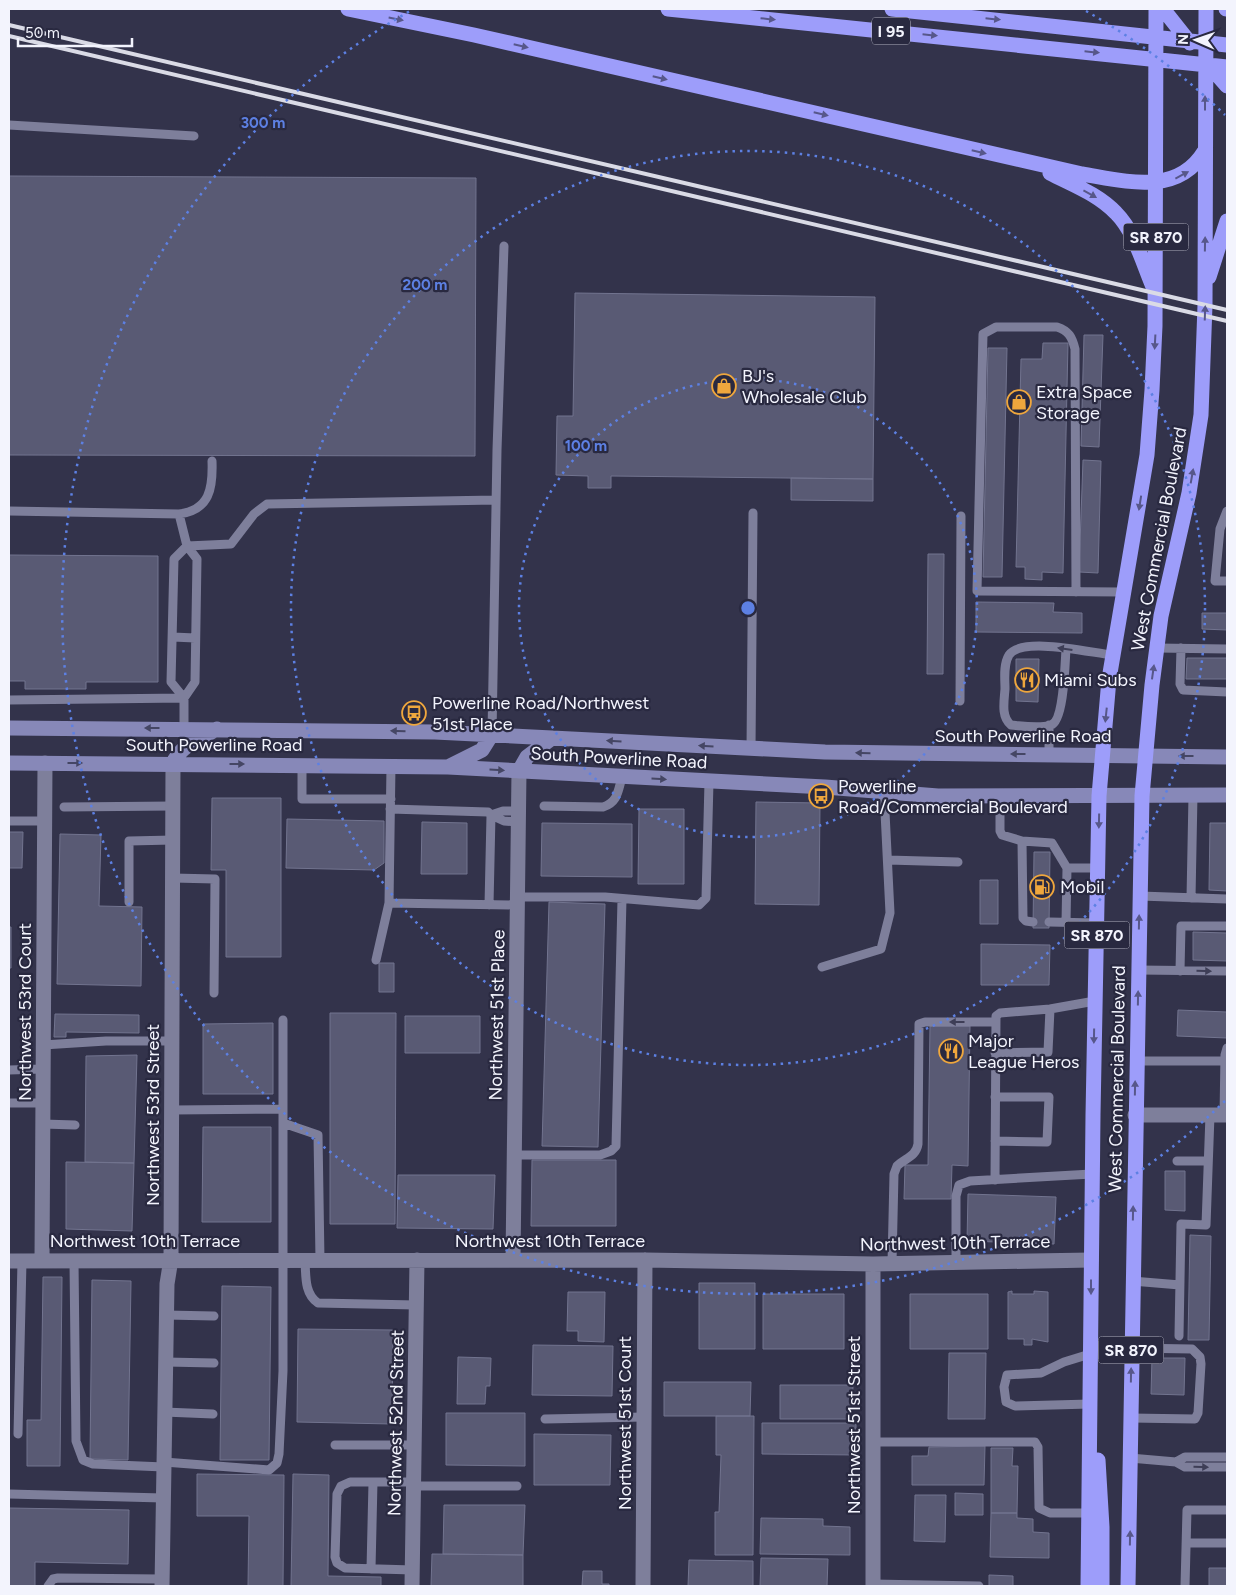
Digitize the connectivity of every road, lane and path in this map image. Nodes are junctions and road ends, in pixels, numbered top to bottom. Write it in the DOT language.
graph roads {
  1 [pos="348,9"];
  2 [pos="668,9"];
  3 [pos="892,9"];
  4 [pos="1156,9"];
  5 [pos="1163,9"];
  6 [pos="1206,9"];
  7 [pos="1227,44"];
  8 [pos="1227,67"];
  9 [pos="1227,86"];
  10 [pos="9,125"];
  11 [pos="194,136"];
  12 [pos="1204,152"];
  13 [pos="1031,164"];
  14 [pos="1156,182"];
  15 [pos="1227,221"];
  16 [pos="504,246"];
  17 [pos="1156,293"];
  18 [pos="1204,293"];
  19 [pos="212,461"];
  20 [pos="496,500"];
  21 [pos="9,511"];
  22 [pos="1227,511"];
  23 [pos="753,512"];
  24 [pos="179,514"];
  25 [pos="961,516"];
  26 [pos="187,546"];
  27 [pos="1222,553"];
  28 [pos="1227,582"];
  29 [pos="1076,592"];
  30 [pos="1123,592"];
  31 [pos="173,637"];
  32 [pos="195,638"];
  33 [pos="1157,648"];
  34 [pos="1181,648"];
  35 [pos="1066,649"];
  36 [pos="1227,649"];
  37 [pos="1113,655"];
  38 [pos="1227,692"];
  39 [pos="184,698"];
  40 [pos="9,700"];
  41 [pos="960,701"];
  42 [pos="1050,725"];
  43 [pos="9,728"];
  44 [pos="184,729"];
  45 [pos="218,729"];
  46 [pos="492,734"];
  47 [pos="552,738"];
  48 [pos="751,749"];
  49 [pos="1049,754"];
  50 [pos="1102,755"];
  51 [pos="1146,756"];
  52 [pos="1227,757"];
  53 [pos="9,763"];
  54 [pos="45,763"];
  55 [pos="173,764"];
  56 [pos="302,764"];
  57 [pos="391,766"];
  58 [pos="448,767"];
  59 [pos="519,771"];
  60 [pos="622,777"];
  61 [pos="709,782"];
  62 [pos="884,792"];
  63 [pos="1192,795"];
  64 [pos="1227,795"];
  65 [pos="1100,796"];
  66 [pos="1142,796"];
  67 [pos="1000,797"];
  68 [pos="391,799"];
  69 [pos="173,806"];
  70 [pos="544,806"];
  71 [pos="64,807"];
  72 [pos="390,810"];
  73 [pos="491,815"];
  74 [pos="518,816"];
  75 [pos="9,821"];
  76 [pos="45,821"];
  77 [pos="173,840"];
  78 [pos="1022,841"];
  79 [pos="888,860"];
  80 [pos="958,862"];
  81 [pos="1067,868"];
  82 [pos="1098,868"];
  83 [pos="173,878"];
  84 [pos="1140,896"];
  85 [pos="1191,898"];
  86 [pos="622,899"];
  87 [pos="1227,899"];
  88 [pos="517,901"];
  89 [pos="129,902"];
  90 [pos="389,903"];
  91 [pos="489,905"];
  92 [pos="1033,922"];
  93 [pos="1049,922"];
  94 [pos="1066,923"];
  95 [pos="1097,923"];
  96 [pos="1227,926"];
  97 [pos="376,960"];
  98 [pos="822,967"];
  99 [pos="1138,970"];
  100 [pos="1180,971"];
  101 [pos="1227,971"];
  102 [pos="214,993"];
  103 [pos="1095,1001"];
  104 [pos="1050,1009"];
  105 [pos="283,1020"];
  106 [pos="995,1022"];
  107 [pos="172,1041"];
  108 [pos="43,1045"];
  109 [pos="1227,1048"];
  110 [pos="995,1053"];
  111 [pos="1136,1061"];
  112 [pos="1225,1061"];
  113 [pos="43,1069"];
  114 [pos="9,1070"];
  115 [pos="995,1097"];
  116 [pos="9,1103"];
  117 [pos="43,1104"];
  118 [pos="283,1109"];
  119 [pos="172,1110"];
  120 [pos="1135,1115"];
  121 [pos="1220,1115"];
  122 [pos="283,1123"];
  123 [pos="43,1124"];
  124 [pos="75,1125"];
  125 [pos="995,1141"];
  126 [pos="514,1155"];
  127 [pos="1177,1161"];
  128 [pos="1208,1161"];
  129 [pos="1092,1174"];
  130 [pos="995,1180"];
  131 [pos="171,1259"];
  132 [pos="74,1260"];
  133 [pos="282,1260"];
  134 [pos="313,1260"];
  135 [pos="417,1260"];
  136 [pos="513,1260"];
  137 [pos="645,1260"];
  138 [pos="1091,1260"];
  139 [pos="15,1261"];
  140 [pos="42,1261"];
  141 [pos="956,1262"];
  142 [pos="892,1263"];
  143 [pos="873,1264"];
  144 [pos="1132,1281"];
  145 [pos="1180,1285"];
  146 [pos="416,1305"];
  147 [pos="166,1315"];
  148 [pos="214,1316"];
  149 [pos="1179,1336"];
  150 [pos="1131,1348"];
  151 [pos="1090,1354"];
  152 [pos="166,1362"];
  153 [pos="214,1364"];
  154 [pos="1090,1404"];
  155 [pos="164,1412"];
  156 [pos="213,1414"];
  157 [pos="644,1417"];
  158 [pos="1131,1418"];
  159 [pos="545,1419"];
  160 [pos="18,1434"];
  161 [pos="873,1442"];
  162 [pos="335,1444"];
  163 [pos="414,1445"];
  164 [pos="1227,1456"];
  165 [pos="1130,1458"];
  166 [pos="1176,1462"];
  167 [pos="164,1464"];
  168 [pos="1227,1467"];
  169 [pos="373,1482"];
  170 [pos="414,1484"];
  171 [pos="517,1486"];
  172 [pos="9,1494"];
  173 [pos="163,1498"];
  174 [pos="1227,1510"];
  175 [pos="1089,1513"];
  176 [pos="1186,1543"];
  177 [pos="1227,1543"];
  178 [pos="372,1569"];
  179 [pos="413,1570"];
  180 [pos="78,1582"];
  181 [pos="128,1582"];
  182 [pos="162,1583"];
  183 [pos="873,1585"];
  184 [pos="48,1586"];
  185 [pos="412,1586"];
  186 [pos="643,1586"];
  187 [pos="979,1586"];
  188 [pos="1087,1586"];
  189 [pos="1102,1586"];
  190 [pos="1128,1586"];
  191 [pos="1185,1586"];
  1 -- 13 [label="highway, one-way"];
  2 -- 8 [label="highway, I 95, one-way"];
  3 -- 7 [label="highway, one-way"];
  4 -- 14 [label="highway, West Commercial Boulevard / SR 870"];
  5 -- 9 [label="highway"];
  12 -- 6 [label="highway, West Commercial Boulevard / SR 870, one-way"];
  10 -- 11 [label="lane"];
  14 -- 12 [label="highway, one-way"];
  18 -- 12 [label="highway, West Commercial Boulevard / SR 870, one-way"];
  13 -- 14 [label="highway"];
  13 -- 17 [label="highway, one-way"];
  14 -- 17 [label="highway, West Commercial Boulevard / SR 870"];
  15 -- 18 [label="highway"];
  16 -- 20 [label="lane"];
  17 -- 30 [label="highway, West Commercial Boulevard / SR 870, one-way"];
  33 -- 18 [label="highway, West Commercial Boulevard / SR 870, one-way"];
  19 -- 24 [label="lane"];
  20 -- 26 [label="lane"];
  20 -- 46 [label="lane"];
  21 -- 24 [label="lane"];
  22 -- 27 [label="lane"];
  23 -- 48 [label="lane"];
  24 -- 26 [label="lane"];
  25 -- 41 [label="lane"];
  26 -- 31 [label="lane"];
  26 -- 32 [label="lane"];
  27 -- 28 [label="lane"];
  29 -- 29 [label="lane"];
  29 -- 30 [label="lane"];
  30 -- 37 [label="highway, West Commercial Boulevard / SR 870"];
  31 -- 32 [label="lane"];
  31 -- 39 [label="lane"];
  32 -- 39 [label="lane"];
  33 -- 34 [label="lane"];
  51 -- 33 [label="highway, West Commercial Boulevard / SR 870, one-way"];
  34 -- 36 [label="lane"];
  34 -- 38 [label="lane"];
  35 -- 37 [label="lane"];
  35 -- 42 [label="lane"];
  35 -- 42 [label="lane, one-way"];
  37 -- 50 [label="highway, West Commercial Boulevard / SR 870, one-way"];
  39 -- 40 [label="lane"];
  39 -- 44 [label="lane"];
  42 -- 49 [label="lane"];
  44 -- 43 [label="main road, South Powerline Road, one-way"];
  44 -- 45 [label="main road, South Powerline Road"];
  46 -- 45 [label="main road, South Powerline Road, one-way"];
  45 -- 55 [label="main road"];
  46 -- 47 [label="main road, South Powerline Road"];
  46 -- 58 [label="main road"];
  48 -- 47 [label="main road, South Powerline Road, one-way"];
  47 -- 59 [label="main road"];
  49 -- 48 [label="main road, South Powerline Road, one-way"];
  49 -- 50 [label="main road, South Powerline Road"];
  50 -- 51 [label="main road, South Powerline Road"];
  50 -- 65 [label="highway, West Commercial Boulevard / SR 870"];
  52 -- 51 [label="main road, South Powerline Road, one-way"];
  51 -- 66 [label="highway, West Commercial Boulevard / SR 870"];
  53 -- 54 [label="main road, South Powerline Road"];
  54 -- 55 [label="main road, South Powerline Road, one-way"];
  54 -- 76 [label="street, Northwest 53rd Court"];
  55 -- 56 [label="main road, South Powerline Road, one-way"];
  55 -- 69 [label="street, Northwest 53rd Street"];
  56 -- 57 [label="main road, South Powerline Road"];
  56 -- 68 [label="lane"];
  57 -- 58 [label="main road, South Powerline Road"];
  57 -- 68 [label="lane"];
  58 -- 59 [label="main road, South Powerline Road, one-way"];
  59 -- 60 [label="main road, South Powerline Road"];
  59 -- 74 [label="street, Northwest 51st Place"];
  60 -- 61 [label="main road, South Powerline Road, one-way"];
  60 -- 70 [label="lane"];
  61 -- 62 [label="main road, South Powerline Road"];
  61 -- 86 [label="lane"];
  62 -- 67 [label="main road, South Powerline Road"];
  62 -- 79 [label="lane"];
  63 -- 64 [label="main road, South Powerline Road"];
  63 -- 66 [label="main road, South Powerline Road"];
  63 -- 85 [label="lane"];
  65 -- 66 [label="main road, South Powerline Road"];
  65 -- 67 [label="main road, South Powerline Road"];
  65 -- 82 [label="highway, West Commercial Boulevard / SR 870, one-way"];
  66 -- 84 [label="highway, West Commercial Boulevard / SR 870"];
  67 -- 78 [label="lane"];
  68 -- 72 [label="lane"];
  69 -- 71 [label="lane"];
  69 -- 77 [label="street, Northwest 53rd Street"];
  72 -- 73 [label="lane"];
  72 -- 90 [label="lane"];
  73 -- 74 [label="lane"];
  73 -- 91 [label="lane"];
  74 -- 88 [label="street, Northwest 51st Place"];
  75 -- 76 [label="lane"];
  76 -- 108 [label="street, Northwest 53rd Court"];
  77 -- 83 [label="street, Northwest 53rd Street"];
  77 -- 89 [label="lane"];
  78 -- 81 [label="lane"];
  78 -- 92 [label="lane"];
  79 -- 80 [label="lane"];
  79 -- 98 [label="lane"];
  81 -- 82 [label="lane"];
  81 -- 94 [label="lane"];
  82 -- 95 [label="highway, West Commercial Boulevard / SR 870"];
  83 -- 102 [label="lane"];
  83 -- 107 [label="street, Northwest 53rd Street"];
  84 -- 85 [label="lane"];
  99 -- 84 [label="highway, West Commercial Boulevard / SR 870, one-way"];
  85 -- 87 [label="lane"];
  86 -- 88 [label="lane"];
  86 -- 126 [label="lane"];
  88 -- 91 [label="lane"];
  88 -- 126 [label="street, Northwest 51st Place"];
  90 -- 91 [label="lane"];
  90 -- 97 [label="lane"];
  93 -- 94 [label="lane"];
  94 -- 95 [label="lane"];
  95 -- 103 [label="highway, West Commercial Boulevard / SR 870"];
  96 -- 100 [label="lane"];
  99 -- 100 [label="lane"];
  111 -- 99 [label="highway, West Commercial Boulevard / SR 870, one-way"];
  100 -- 101 [label="lane, one-way"];
  103 -- 104 [label="lane"];
  103 -- 129 [label="highway, West Commercial Boulevard / SR 870, one-way"];
  104 -- 106 [label="lane"];
  104 -- 110 [label="lane"];
  105 -- 118 [label="lane"];
  106 -- 110 [label="lane"];
  106 -- 142 [label="lane, one-way"];
  107 -- 108 [label="lane"];
  107 -- 119 [label="street, Northwest 53rd Street"];
  108 -- 113 [label="street, Northwest 53rd Court"];
  109 -- 112 [label="lane"];
  110 -- 115 [label="lane"];
  111 -- 112 [label="lane"];
  120 -- 111 [label="highway, West Commercial Boulevard / SR 870, one-way"];
  112 -- 121 [label="lane"];
  113 -- 114 [label="lane"];
  113 -- 117 [label="street, Northwest 53rd Court"];
  115 -- 125 [label="lane"];
  115 -- 125 [label="lane"];
  116 -- 117 [label="lane"];
  117 -- 123 [label="street, Northwest 53rd Court"];
  118 -- 119 [label="lane"];
  118 -- 122 [label="lane"];
  119 -- 131 [label="street, Northwest 53rd Street"];
  120 -- 121 [label="street"];
  144 -- 120 [label="highway, West Commercial Boulevard / SR 870, one-way"];
  121 -- 128 [label="lane"];
  122 -- 133 [label="lane"];
  122 -- 134 [label="lane"];
  123 -- 124 [label="lane"];
  123 -- 140 [label="street, Northwest 53rd Court"];
  125 -- 130 [label="lane"];
  126 -- 136 [label="street, Northwest 51st Place"];
  127 -- 128 [label="lane"];
  128 -- 145 [label="lane"];
  129 -- 130 [label="lane"];
  129 -- 138 [label="highway, West Commercial Boulevard / SR 870"];
  130 -- 141 [label="lane"];
  131 -- 132 [label="street, Northwest 10th Terrace"];
  131 -- 133 [label="street, Northwest 10th Terrace"];
  131 -- 147 [label="street, Northwest 53rd Street"];
  132 -- 140 [label="street, Northwest 10th Terrace"];
  132 -- 167 [label="lane"];
  133 -- 134 [label="street, Northwest 10th Terrace"];
  133 -- 167 [label="lane"];
  134 -- 135 [label="street, Northwest 10th Terrace"];
  134 -- 146 [label="lane"];
  135 -- 136 [label="street, Northwest 10th Terrace"];
  135 -- 146 [label="street, Northwest 52nd Street"];
  136 -- 137 [label="street, Northwest 10th Terrace"];
  137 -- 143 [label="street, Northwest 10th Terrace"];
  137 -- 157 [label="street, Northwest 51st Court"];
  138 -- 141 [label="street, Northwest 10th Terrace"];
  138 -- 151 [label="highway, West Commercial Boulevard / SR 870, one-way"];
  139 -- 140 [label="street, Northwest 10th Terrace"];
  139 -- 160 [label="lane"];
  141 -- 142 [label="street, Northwest 10th Terrace"];
  142 -- 143 [label="street, Northwest 10th Terrace"];
  143 -- 161 [label="street, Northwest 51st Street"];
  144 -- 145 [label="lane"];
  144 -- 150 [label="highway, West Commercial Boulevard / SR 870"];
  145 -- 149 [label="lane"];
  146 -- 163 [label="street, Northwest 52nd Street"];
  147 -- 148 [label="lane"];
  147 -- 152 [label="street, Northwest 53rd Street"];
  158 -- 150 [label="highway, West Commercial Boulevard / SR 870, one-way"];
  150 -- 158 [label="lane"];
  151 -- 154 [label="highway, West Commercial Boulevard / SR 870"];
  151 -- 154 [label="lane"];
  152 -- 153 [label="lane"];
  152 -- 155 [label="street, Northwest 53rd Street"];
  154 -- 175 [label="highway, West Commercial Boulevard / SR 870"];
  154 -- 189 [label="highway"];
  155 -- 156 [label="lane"];
  155 -- 167 [label="street, Northwest 53rd Street"];
  157 -- 159 [label="lane"];
  157 -- 186 [label="street, Northwest 51st Court"];
  158 -- 165 [label="highway, West Commercial Boulevard / SR 870"];
  161 -- 175 [label="lane"];
  161 -- 183 [label="street, Northwest 51st Street"];
  162 -- 163 [label="lane"];
  163 -- 170 [label="street, Northwest 52nd Street"];
  164 -- 166 [label="lane"];
  165 -- 166 [label="lane"];
  190 -- 165 [label="highway, West Commercial Boulevard / SR 870, one-way"];
  166 -- 168 [label="lane, one-way"];
  167 -- 173 [label="street, Northwest 53rd Street"];
  169 -- 170 [label="lane"];
  169 -- 178 [label="lane"];
  169 -- 178 [label="lane"];
  170 -- 171 [label="lane"];
  170 -- 179 [label="street, Northwest 52nd Street"];
  172 -- 173 [label="lane"];
  173 -- 182 [label="street, Northwest 53rd Street"];
  174 -- 176 [label="lane"];
  175 -- 188 [label="highway, West Commercial Boulevard / SR 870"];
  176 -- 177 [label="lane"];
  176 -- 191 [label="lane"];
  178 -- 179 [label="lane"];
  179 -- 185 [label="street, Northwest 52nd Street"];
  180 -- 181 [label="lane"];
  180 -- 184 [label="lane"];
  181 -- 182 [label="lane"];
  183 -- 187 [label="lane"];
}
